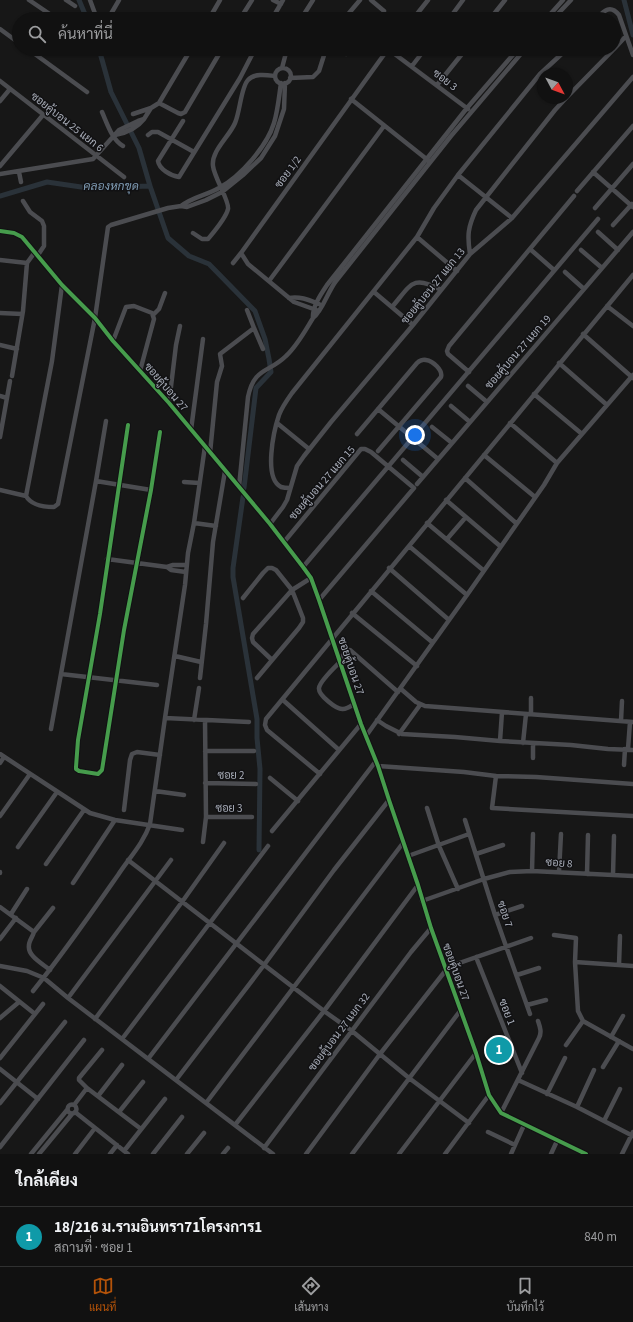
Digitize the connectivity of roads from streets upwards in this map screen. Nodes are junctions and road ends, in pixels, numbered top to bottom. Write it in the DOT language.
graph roads {
  1 [pos="29,0"];
  2 [pos="66,0"];
  3 [pos="90,0"];
  4 [pos="119,0"];
  5 [pos="220,0"];
  6 [pos="252,0"];
  7 [pos="272,0"];
  8 [pos="312,0"];
  9 [pos="360,0"];
  10 [pos="370,0"];
  11 [pos="428,0"];
  12 [pos="463,0"];
  13 [pos="505,0"];
  14 [pos="563,0"];
  15 [pos="571,0"];
  16 [pos="282,2"];
  17 [pos="75,6"];
  18 [pos="47,12"];
  19 [pos="94,12"];
  20 [pos="112,12"];
  21 [pos="213,12"];
  22 [pos="244,12"];
  23 [pos="276,12"];
  24 [pos="305,12"];
  25 [pos="351,12"];
  26 [pos="384,12"];
  27 [pos="419,12"];
  28 [pos="454,12"];
  29 [pos="496,12"];
  30 [pos="552,12"];
  31 [pos="560,12"];
  32 [pos="604,12"];
  33 [pos="617,12"];
  34 [pos="621,21"];
  35 [pos="0,29"];
  36 [pos="626,36"];
  37 [pos="12,38"];
  38 [pos="621,41"];
  39 [pos="633,55"];
  40 [pos="38,56"];
  41 [pos="187,56"];
  42 [pos="218,56"];
  43 [pos="251,56"];
  44 [pos="285,56"];
  45 [pos="324,56"];
  46 [pos="383,56"];
  47 [pos="398,56"];
  48 [pos="420,56"];
  49 [pos="460,56"];
  50 [pos="512,56"];
  51 [pos="519,56"];
  52 [pos="559,56"];
  53 [pos="607,56"];
  54 [pos="412,66"];
  55 [pos="282,68"];
  56 [pos="275,76"];
  57 [pos="633,77"];
  58 [pos="290,78"];
  59 [pos="0,81"];
  60 [pos="283,83"];
  61 [pos="437,85"];
  62 [pos="10,89"];
  63 [pos="87,92"];
  64 [pos="573,92"];
  65 [pos="351,99"];
  66 [pos="0,101"];
  67 [pos="159,103"];
  68 [pos="561,104"];
  69 [pos="151,108"];
  70 [pos="469,110"];
  71 [pos="102,112"];
  72 [pos="133,114"];
  73 [pos="43,115"];
  74 [pos="183,121"];
  75 [pos="384,126"];
  76 [pos="633,126"];
  77 [pos="271,131"];
  78 [pos="276,133"];
  79 [pos="148,135"];
  80 [pos="114,136"];
  81 [pos="172,139"];
  82 [pos="123,146"];
  83 [pos="194,152"];
  84 [pos="96,156"];
  85 [pos="251,161"];
  86 [pos="428,161"];
  87 [pos="633,164"];
  88 [pos="255,165"];
  89 [pos="0,166"];
  90 [pos="19,172"];
  91 [pos="593,172"];
  92 [pos="0,174"];
  93 [pos="458,175"];
  94 [pos="124,177"];
  95 [pos="21,182"];
  96 [pos="612,188"];
  97 [pos="221,190"];
  98 [pos="577,191"];
  99 [pos="574,196"];
  100 [pos="485,197"];
  101 [pos="23,201"];
  102 [pos="632,205"];
  103 [pos="595,208"];
  104 [pos="512,218"];
  105 [pos="598,219"];
  106 [pos="613,225"];
  107 [pos="0,231"];
  108 [pos="598,232"];
  109 [pos="633,232"];
  110 [pos="193,233"];
  111 [pos="417,237"];
  112 [pos="530,250"];
  113 [pos="581,250"];
  114 [pos="618,250"];
  115 [pos="241,253"];
  116 [pos="36,254"];
  117 [pos="470,254"];
  118 [pos="0,260"];
  119 [pos="27,263"];
  120 [pos="233,263"];
  121 [pos="602,268"];
  122 [pos="554,270"];
  123 [pos="457,271"];
  124 [pos="565,272"];
  125 [pos="633,275"];
  126 [pos="269,281"];
  127 [pos="62,285"];
  128 [pos="584,289"];
  129 [pos="441,290"];
  130 [pos="374,292"];
  131 [pos="165,293"];
  132 [pos="288,298"];
  133 [pos="317,303"];
  134 [pos="322,306"];
  135 [pos="607,306"];
  136 [pos="392,307"];
  137 [pos="247,310"];
  138 [pos="317,310"];
  139 [pos="0,313"];
  140 [pos="22,314"];
  141 [pos="153,316"];
  142 [pos="95,318"];
  143 [pos="413,324"];
  144 [pos="180,326"];
  145 [pos="633,326"];
  146 [pos="254,328"];
  147 [pos="583,334"];
  148 [pos="203,339"];
  149 [pos="113,341"];
  150 [pos="0,345"];
  151 [pos="17,349"];
  152 [pos="263,349"];
  153 [pos="559,363"];
  154 [pos="140,371"];
  155 [pos="469,372"];
  156 [pos="633,377"];
  157 [pos="468,386"];
  158 [pos="534,394"];
  159 [pos="0,396"];
  160 [pos="7,398"];
  161 [pos="487,402"];
  162 [pos="169,403"];
  163 [pos="607,405"];
  164 [pos="451,406"];
  165 [pos="378,409"];
  166 [pos="106,421"];
  167 [pos="470,422"];
  168 [pos="277,423"];
  169 [pos="510,423"];
  170 [pos="128,425"];
  171 [pos="400,426"];
  172 [pos="432,427"];
  173 [pos="0,430"];
  174 [pos="191,430"];
  175 [pos="160,432"];
  176 [pos="357,434"];
  177 [pos="582,434"];
  178 [pos="0,437"];
  179 [pos="413,438"];
  180 [pos="452,443"];
  181 [pos="205,446"];
  182 [pos="310,449"];
  183 [pos="378,451"];
  184 [pos="210,453"];
  185 [pos="484,455"];
  186 [pos="438,459"];
  187 [pos="403,460"];
  188 [pos="557,463"];
  189 [pos="388,467"];
  190 [pos="225,471"];
  191 [pos="423,477"];
  192 [pos="465,478"];
  193 [pos="96,481"];
  194 [pos="184,482"];
  195 [pos="199,483"];
  196 [pos="417,484"];
  197 [pos="118,485"];
  198 [pos="239,487"];
  199 [pos="290,488"];
  200 [pos="0,490"];
  201 [pos="151,490"];
  202 [pos="26,496"];
  203 [pos="535,497"];
  204 [pos="446,500"];
  205 [pos="466,516"];
  206 [pos="194,523"];
  207 [pos="516,523"];
  208 [pos="270,524"];
  209 [pos="427,524"];
  210 [pos="216,526"];
  211 [pos="447,539"];
  212 [pos="284,542"];
  213 [pos="409,546"];
  214 [pos="500,546"];
  215 [pos="107,559"];
  216 [pos="138,563"];
  217 [pos="187,565"];
  218 [pos="167,567"];
  219 [pos="303,567"];
  220 [pos="389,568"];
  221 [pos="483,570"];
  222 [pos="186,572"];
  223 [pos="311,578"];
  224 [pos="292,590"];
  225 [pos="371,591"];
  226 [pos="467,595"];
  227 [pos="243,598"];
  228 [pos="320,600"];
  229 [pos="352,613"];
  230 [pos="449,620"];
  231 [pos="332,639"];
  232 [pos="432,642"];
  233 [pos="175,656"];
  234 [pos="272,660"];
  235 [pos="340,660"];
  236 [pos="201,662"];
  237 [pos="417,666"];
  238 [pos="61,674"];
  239 [pos="89,677"];
  240 [pos="200,678"];
  241 [pos="257,678"];
  242 [pos="116,680"];
  243 [pos="157,685"];
  244 [pos="200,688"];
  245 [pos="400,690"];
  246 [pos="532,698"];
  247 [pos="283,700"];
  248 [pos="622,701"];
  249 [pos="354,704"];
  250 [pos="420,705"];
  251 [pos="502,712"];
  252 [pos="528,714"];
  253 [pos="165,718"];
  254 [pos="194,720"];
  255 [pos="205,720"];
  256 [pos="377,720"];
  257 [pos="621,721"];
  258 [pos="248,722"];
  259 [pos="632,722"];
  260 [pos="361,724"];
  261 [pos="51,728"];
  262 [pos="399,734"];
  263 [pos="366,736"];
  264 [pos="500,741"];
  265 [pos="523,743"];
  266 [pos="533,743"];
  267 [pos="339,750"];
  268 [pos="629,750"];
  269 [pos="205,751"];
  270 [pos="254,751"];
  271 [pos="2,755"];
  272 [pos="160,755"];
  273 [pos="533,758"];
  274 [pos="0,763"];
  275 [pos="377,763"];
  276 [pos="624,765"];
  277 [pos="30,774"];
  278 [pos="320,774"];
  279 [pos="496,776"];
  280 [pos="270,778"];
  281 [pos="205,783"];
  282 [pos="256,784"];
  283 [pos="633,784"];
  284 [pos="155,791"];
  285 [pos="57,792"];
  286 [pos="184,795"];
  287 [pos="389,800"];
  288 [pos="298,801"];
  289 [pos="427,808"];
  290 [pos="84,810"];
  291 [pos="124,810"];
  292 [pos="0,816"];
  293 [pos="633,816"];
  294 [pos="206,817"];
  295 [pos="252,817"];
  296 [pos="115,820"];
  297 [pos="465,820"];
  298 [pos="150,824"];
  299 [pos="182,830"];
  300 [pos="272,831"];
  301 [pos="469,834"];
  302 [pos="533,834"];
  303 [pos="561,834"];
  304 [pos="588,835"];
  305 [pos="614,836"];
  306 [pos="203,842"];
  307 [pos="224,843"];
  308 [pos="403,843"];
  309 [pos="503,845"];
  310 [pos="268,846"];
  311 [pos="439,846"];
  312 [pos="18,847"];
  313 [pos="476,854"];
  314 [pos="408,856"];
  315 [pos="128,860"];
  316 [pos="171,860"];
  317 [pos="46,864"];
  318 [pos="532,871"];
  319 [pos="559,872"];
  320 [pos="587,874"];
  321 [pos="613,875"];
  322 [pos="633,876"];
  323 [pos="484,879"];
  324 [pos="155,881"];
  325 [pos="73,883"];
  326 [pos="418,885"];
  327 [pos="27,889"];
  328 [pos="458,889"];
  329 [pos="422,901"];
  330 [pos="182,902"];
  331 [pos="522,906"];
  332 [pos="0,907"];
  333 [pos="53,908"];
  334 [pos="11,914"];
  335 [pos="495,915"];
  336 [pos="16,918"];
  337 [pos="209,923"];
  338 [pos="431,928"];
  339 [pos="34,932"];
  340 [pos="554,935"];
  341 [pos="620,936"];
  342 [pos="531,938"];
  343 [pos="0,939"];
  344 [pos="236,944"];
  345 [pos="507,946"];
  346 [pos="476,957"];
  347 [pos="575,962"];
  348 [pos="264,965"];
  349 [pos="619,965"];
  350 [pos="0,966"];
  351 [pos="633,966"];
  352 [pos="539,968"];
  353 [pos="445,969"];
  354 [pos="50,970"];
  355 [pos="517,975"];
  356 [pos="44,978"];
  357 [pos="0,986"];
  358 [pos="294,988"];
  359 [pos="33,991"];
  360 [pos="68,998"];
  361 [pos="546,1000"];
  362 [pos="19,1002"];
  363 [pos="43,1004"];
  364 [pos="527,1005"];
  365 [pos="324,1011"];
  366 [pos="460,1011"];
  367 [pos="35,1014"];
  368 [pos="530,1014"];
  369 [pos="623,1016"];
  370 [pos="0,1018"];
  371 [pos="95,1019"];
  372 [pos="538,1021"];
  373 [pos="583,1021"];
  374 [pos="65,1022"];
  375 [pos="352,1031"];
  376 [pos="611,1037"];
  377 [pos="122,1039"];
  378 [pos="84,1040"];
  379 [pos="619,1041"];
  380 [pos="566,1045"];
  381 [pos="633,1049"];
  382 [pos="102,1050"];
  383 [pos="476,1053"];
  384 [pos="380,1054"];
  385 [pos="0,1058"];
  386 [pos="565,1058"];
  387 [pos="148,1059"];
  388 [pos="122,1065"];
  389 [pos="603,1067"];
  390 [pos="0,1069"];
  391 [pos="594,1070"];
  392 [pos="522,1073"];
  393 [pos="409,1078"];
  394 [pos="176,1080"];
  395 [pos="518,1080"];
  396 [pos="16,1082"];
  397 [pos="143,1082"];
  398 [pos="87,1088"];
  399 [pos="620,1089"];
  400 [pos="547,1094"];
  401 [pos="490,1095"];
  402 [pos="98,1096"];
  403 [pos="38,1099"];
  404 [pos="165,1099"];
  405 [pos="440,1101"];
  406 [pos="0,1103"];
  407 [pos="206,1103"];
  408 [pos="74,1105"];
  409 [pos="577,1108"];
  410 [pos="67,1110"];
  411 [pos="119,1112"];
  412 [pos="501,1112"];
  413 [pos="73,1113"];
  414 [pos="182,1118"];
  415 [pos="604,1121"];
  416 [pos="469,1123"];
  417 [pos="235,1125"];
  418 [pos="524,1125"];
  419 [pos="95,1128"];
  420 [pos="141,1129"];
  421 [pos="488,1132"];
  422 [pos="204,1133"];
  423 [pos="632,1134"];
  424 [pos="557,1141"];
  425 [pos="515,1145"];
  426 [pos="117,1146"];
  427 [pos="0,1147"];
  428 [pos="228,1148"];
  429 [pos="264,1148"];
  430 [pos="124,1150"];
  431 [pos="31,1154"];
  432 [pos="39,1154"];
  433 [pos="75,1154"];
  434 [pos="110,1154"];
  435 [pos="128,1154"];
  436 [pos="153,1154"];
  437 [pos="187,1154"];
  438 [pos="223,1154"];
  439 [pos="273,1154"];
  440 [pos="306,1154"];
  441 [pos="352,1154"];
  442 [pos="399,1154"];
  443 [pos="446,1154"];
  444 [pos="511,1154"];
  445 [pos="551,1154"];
  446 [pos="586,1154"];
  447 [pos="622,1154"];
  1 -- 18 [label="street"];
  2 -- 17 [label="street"];
  3 -- 19 [label="street"];
  4 -- 20 [label="street"];
  5 -- 21 [label="street"];
  6 -- 22 [label="street"];
  7 -- 16 [label="street"];
  8 -- 24 [label="street"];
  9 -- 25 [label="street"];
  10 -- 26 [label="street"];
  11 -- 27 [label="street"];
  12 -- 28 [label="street"];
  13 -- 29 [label="street"];
  14 -- 30 [label="street"];
  15 -- 31 [label="street"];
  16 -- 23 [label="street"];
  32 -- 33 [label="street"];
  34 -- 36 [label="street"];
  35 -- 37 [label="street"];
  36 -- 38 [label="street"];
  36 -- 39 [label="street"];
  40 -- 63 [label="street"];
  41 -- 67 [label="street"];
  42 -- 67 [label="street"];
  43 -- 83 [label="street"];
  44 -- 55 [label="street"];
  45 -- 58 [label="street"];
  46 -- 65 [label="street, ซอย 1/2"];
  47 -- 54 [label="street, ซอย 3"];
  48 -- 54 [label="street"];
  49 -- 61 [label="street"];
  50 -- 70 [label="street"];
  51 -- 70 [label="street"];
  52 -- 93 [label="street"];
  53 -- 64 [label="street"];
  54 -- 61 [label="street, ซอย 3"];
  55 -- 56 [label="street"];
  55 -- 58 [label="street"];
  56 -- 60 [label="street"];
  56 -- 97 [label="street"];
  57 -- 104 [label="street, ซอยคู้บอน 27 แยก 13"];
  58 -- 60 [label="street"];
  59 -- 62 [label="street, ซอยคู้บอน 25 แยก 6"];
  60 -- 77 [label="street"];
  60 -- 78 [label="street"];
  61 -- 70 [label="street, ซอย 3"];
  62 -- 66 [label="street"];
  62 -- 73 [label="street, ซอยคู้บอน 25 แยก 6"];
  65 -- 75 [label="street"];
  65 -- 115 [label="street, ซอย 1/2"];
  67 -- 69 [label="street"];
  68 -- 100 [label="street"];
  69 -- 72 [label="street"];
  69 -- 80 [label="street"];
  70 -- 86 [label="street"];
  71 -- 80 [label="street"];
  73 -- 84 [label="street, ซอยคู้บอน 25 แยก 6"];
  73 -- 89 [label="street"];
  74 -- 81 [label="street"];
  75 -- 86 [label="street"];
  75 -- 126 [label="street"];
  76 -- 91 [label="street"];
  77 -- 78 [label="street"];
  77 -- 85 [label="street"];
  78 -- 88 [label="street"];
  79 -- 81 [label="street"];
  80 -- 82 [label="street"];
  80 -- 84 [label="street"];
  81 -- 83 [label="street"];
  81 -- 83 [label="street"];
  84 -- 90 [label="street"];
  84 -- 94 [label="street, ซอยคู้บอน 25 แยก 6"];
  85 -- 88 [label="street"];
  85 -- 97 [label="street"];
  86 -- 133 [label="street"];
  86 -- 134 [label="street"];
  87 -- 96 [label="street"];
  88 -- 97 [label="street"];
  90 -- 92 [label="street"];
  90 -- 95 [label="street"];
  91 -- 96 [label="street"];
  91 -- 98 [label="street"];
  93 -- 100 [label="street"];
  93 -- 111 [label="street"];
  96 -- 102 [label="street"];
  96 -- 103 [label="street"];
  97 -- 110 [label="street"];
  97 -- 142 [label="street"];
  99 -- 112 [label="street"];
  100 -- 104 [label="street"];
  100 -- 117 [label="street"];
  101 -- 116 [label="street"];
  102 -- 106 [label="street"];
  104 -- 117 [label="street, ซอยคู้บอน 27 แยก 13"];
  105 -- 122 [label="street"];
  107 -- 116 [label="street, ซอยคู้บอน 27"];
  108 -- 114 [label="street"];
  109 -- 114 [label="street, ซอยคู้บอน 27 แยก 19"];
  111 -- 123 [label="street"];
  111 -- 130 [label="street"];
  112 -- 122 [label="street"];
  112 -- 155 [label="street"];
  113 -- 121 [label="street"];
  114 -- 121 [label="street, ซอยคู้บอน 27 แยก 19"];
  115 -- 120 [label="street, ซอย 1/2"];
  115 -- 126 [label="street"];
  116 -- 119 [label="street"];
  116 -- 127 [label="street, ซอยคู้บอน 27"];
  117 -- 123 [label="street, ซอยคู้บอน 27 แยก 13"];
  118 -- 119 [label="street"];
  119 -- 140 [label="street"];
  121 -- 128 [label="street, ซอยคู้บอน 27 แยก 19"];
  122 -- 155 [label="street"];
  123 -- 129 [label="street, ซอยคู้บอน 27 แยก 13"];
  124 -- 128 [label="street"];
  125 -- 135 [label="street"];
  126 -- 132 [label="street"];
  127 -- 142 [label="street, ซอยคู้บอน 27"];
  127 -- 202 [label="street"];
  128 -- 161 [label="street, ซอยคู้บอน 27 แยก 19"];
  129 -- 136 [label="street"];
  129 -- 143 [label="street, ซอยคู้บอน 27 แยก 13"];
  130 -- 136 [label="street"];
  130 -- 168 [label="street"];
  131 -- 141 [label="street"];
  132 -- 133 [label="street"];
  132 -- 138 [label="street"];
  133 -- 134 [label="street"];
  133 -- 138 [label="street"];
  134 -- 138 [label="street"];
  135 -- 145 [label="street"];
  135 -- 147 [label="street"];
  136 -- 143 [label="street"];
  137 -- 146 [label="street"];
  138 -- 198 [label="street"];
  139 -- 140 [label="street"];
  140 -- 151 [label="street"];
  141 -- 149 [label="street"];
  141 -- 154 [label="street"];
  142 -- 149 [label="street, ซอยคู้บอน 27"];
  142 -- 202 [label="street"];
  143 -- 182 [label="street, ซอยคู้บอน 27 แยก 13"];
  144 -- 162 [label="street"];
  146 -- 152 [label="street"];
  146 -- 184 [label="street"];
  147 -- 153 [label="street"];
  147 -- 156 [label="street"];
  148 -- 174 [label="street"];
  149 -- 154 [label="street, ซอยคู้บอน 27"];
  150 -- 151 [label="street"];
  151 -- 160 [label="street"];
  153 -- 158 [label="street"];
  153 -- 163 [label="street"];
  154 -- 162 [label="street, ซอยคู้บอน 27"];
  155 -- 179 [label="street"];
  156 -- 163 [label="street"];
  157 -- 161 [label="street"];
  158 -- 169 [label="street"];
  158 -- 177 [label="street"];
  159 -- 160 [label="street"];
  160 -- 173 [label="street"];
  161 -- 167 [label="street, ซอยคู้บอน 27 แยก 19"];
  162 -- 174 [label="street, ซอยคู้บอน 27"];
  163 -- 177 [label="street"];
  164 -- 167 [label="street"];
  165 -- 171 [label="street"];
  165 -- 171 [label="street"];
  165 -- 176 [label="street"];
  166 -- 193 [label="street"];
  167 -- 180 [label="street, ซอยคู้บอน 27 แยก 19"];
  168 -- 182 [label="street"];
  168 -- 199 [label="street"];
  169 -- 185 [label="street"];
  169 -- 188 [label="street"];
  170 -- 197 [label="street"];
  171 -- 179 [label="street"];
  171 -- 183 [label="street"];
  172 -- 180 [label="street"];
  173 -- 178 [label="street"];
  174 -- 181 [label="street, ซอยคู้บอน 27"];
  175 -- 201 [label="street"];
  177 -- 188 [label="street"];
  179 -- 186 [label="street"];
  179 -- 189 [label="street"];
  180 -- 186 [label="street, ซอยคู้บอน 27 แยก 19"];
  181 -- 184 [label="street, ซอยคู้บอน 27"];
  181 -- 195 [label="street"];
  182 -- 199 [label="street, ซอยคู้บอน 27 แยก 13"];
  184 -- 190 [label="street, ซอยคู้บอน 27"];
  185 -- 192 [label="street"];
  185 -- 203 [label="street"];
  186 -- 191 [label="street, ซอยคู้บอน 27 แยก 19"];
  187 -- 191 [label="street"];
  188 -- 203 [label="street"];
  189 -- 212 [label="street, ซอยคู้บอน 27 แยก 15"];
  189 -- 219 [label="street"];
  189 -- 228 [label="street, ซอยคู้บอน 27 แยก 15"];
  190 -- 198 [label="street, ซอยคู้บอน 27"];
  190 -- 210 [label="street"];
  191 -- 196 [label="street, ซอยคู้บอน 27 แยก 19"];
  192 -- 204 [label="street"];
  192 -- 207 [label="street"];
  193 -- 197 [label="street"];
  193 -- 238 [label="street"];
  194 -- 195 [label="street"];
  195 -- 206 [label="street"];
  197 -- 201 [label="street"];
  197 -- 215 [label="street"];
  198 -- 208 [label="street, ซอยคู้บอน 27"];
  199 -- 208 [label="street, ซอยคู้บอน 27 แยก 13"];
  200 -- 202 [label="street"];
  201 -- 216 [label="street"];
  203 -- 207 [label="street"];
  204 -- 205 [label="street"];
  204 -- 209 [label="street"];
  205 -- 211 [label="street"];
  205 -- 214 [label="street"];
  206 -- 210 [label="street"];
  206 -- 217 [label="street"];
  207 -- 214 [label="street"];
  208 -- 212 [label="street, ซอยคู้บอน 27"];
  209 -- 211 [label="street"];
  209 -- 213 [label="street"];
  210 -- 236 [label="street"];
  211 -- 221 [label="street"];
  212 -- 219 [label="street, ซอยคู้บอน 27"];
  213 -- 220 [label="street"];
  213 -- 226 [label="street"];
  214 -- 221 [label="street"];
  215 -- 216 [label="street"];
  215 -- 239 [label="street"];
  216 -- 218 [label="street"];
  216 -- 242 [label="street"];
  217 -- 218 [label="street"];
  217 -- 222 [label="street"];
  218 -- 222 [label="street"];
  219 -- 223 [label="street, ซอยคู้บอน 27"];
  220 -- 225 [label="street"];
  220 -- 230 [label="street"];
  221 -- 226 [label="street"];
  222 -- 233 [label="street"];
  223 -- 224 [label="street"];
  223 -- 228 [label="street, ซอยคู้บอน 27"];
  224 -- 227 [label="street"];
  224 -- 234 [label="street"];
  224 -- 234 [label="street"];
  225 -- 229 [label="street"];
  225 -- 232 [label="street"];
  226 -- 230 [label="street"];
  228 -- 231 [label="street, ซอยคู้บอน 27"];
  229 -- 231 [label="street"];
  229 -- 237 [label="street"];
  230 -- 232 [label="street"];
  231 -- 235 [label="street, ซอยคู้บอน 27"];
  231 -- 247 [label="street"];
  232 -- 237 [label="street"];
  233 -- 236 [label="street"];
  233 -- 253 [label="street"];
  234 -- 241 [label="street"];
  235 -- 245 [label="street"];
  235 -- 249 [label="street, ซอยคู้บอน 27"];
  235 -- 249 [label="street"];
  236 -- 240 [label="street"];
  237 -- 245 [label="street"];
  238 -- 239 [label="street"];
  238 -- 261 [label="street"];
  239 -- 242 [label="street"];
  239 -- 242 [label="street"];
  242 -- 243 [label="street"];
  244 -- 254 [label="street"];
  245 -- 250 [label="street"];
  245 -- 256 [label="street"];
  246 -- 252 [label="street"];
  247 -- 267 [label="street"];
  247 -- 278 [label="street"];
  248 -- 257 [label="street"];
  249 -- 260 [label="street, ซอยคู้บอน 27"];
  250 -- 251 [label="street"];
  250 -- 262 [label="street"];
  251 -- 252 [label="street"];
  251 -- 264 [label="street"];
  252 -- 257 [label="street"];
  252 -- 265 [label="street"];
  253 -- 254 [label="street"];
  253 -- 272 [label="street"];
  254 -- 255 [label="street"];
  255 -- 258 [label="street"];
  255 -- 269 [label="street"];
  256 -- 262 [label="street"];
  256 -- 263 [label="street"];
  257 -- 259 [label="street"];
  259 -- 268 [label="street"];
  260 -- 263 [label="street, ซอยคู้บอน 27"];
  260 -- 267 [label="street"];
  262 -- 264 [label="street"];
  263 -- 275 [label="street, ซอยคู้บอน 27"];
  264 -- 265 [label="street"];
  265 -- 266 [label="street"];
  266 -- 268 [label="street"];
  266 -- 273 [label="street"];
  267 -- 278 [label="street"];
  268 -- 276 [label="street"];
  269 -- 270 [label="street"];
  269 -- 281 [label="street"];
  271 -- 274 [label="street"];
  271 -- 277 [label="street"];
  272 -- 284 [label="street"];
  272 -- 291 [label="street"];
  275 -- 279 [label="street"];
  275 -- 287 [label="street, ซอยคู้บอน 27"];
  275 -- 344 [label="street"];
  277 -- 285 [label="street"];
  277 -- 292 [label="street"];
  278 -- 288 [label="street"];
  279 -- 283 [label="street"];
  279 -- 293 [label="street"];
  280 -- 288 [label="street"];
  281 -- 282 [label="street, ซอย 2"];
  281 -- 294 [label="street"];
  284 -- 286 [label="street"];
  284 -- 298 [label="street"];
  285 -- 290 [label="street"];
  285 -- 312 [label="street"];
  287 -- 308 [label="street, ซอยคู้บอน 27"];
  287 -- 348 [label="street"];
  288 -- 300 [label="street"];
  289 -- 311 [label="street"];
  290 -- 296 [label="street"];
  290 -- 317 [label="street"];
  294 -- 295 [label="street, ซอย 3"];
  294 -- 306 [label="street"];
  296 -- 298 [label="street"];
  296 -- 325 [label="street"];
  297 -- 301 [label="street, ซอย 7"];
  298 -- 299 [label="street"];
  298 -- 315 [label="street"];
  301 -- 311 [label="street"];
  301 -- 313 [label="street, ซอย 7"];
  302 -- 318 [label="street"];
  303 -- 319 [label="street"];
  304 -- 320 [label="street"];
  305 -- 321 [label="street"];
  307 -- 330 [label="street"];
  308 -- 314 [label="street, ซอยคู้บอน 27"];
  308 -- 358 [label="street"];
  309 -- 313 [label="street"];
  310 -- 337 [label="street"];
  311 -- 314 [label="street"];
  311 -- 328 [label="street"];
  313 -- 323 [label="street, ซอย 7"];
  314 -- 326 [label="street, ซอยคู้บอน 27"];
  315 -- 324 [label="street"];
  315 -- 354 [label="street"];
  316 -- 324 [label="street"];
  318 -- 319 [label="street, ซอย 8"];
  318 -- 323 [label="street, ซอย 8"];
  319 -- 320 [label="street, ซอย 8"];
  320 -- 321 [label="street, ซอย 8"];
  321 -- 322 [label="street, ซอย 8"];
  323 -- 328 [label="street, ซอย 8"];
  323 -- 335 [label="street, ซอย 7"];
  324 -- 330 [label="street"];
  324 -- 360 [label="street"];
  326 -- 329 [label="street, ซอยคู้บอน 27"];
  326 -- 365 [label="street"];
  327 -- 334 [label="street"];
  328 -- 329 [label="street, ซอย 8"];
  329 -- 338 [label="street, ซอยคู้บอน 27"];
  330 -- 337 [label="street"];
  330 -- 371 [label="street"];
  331 -- 335 [label="street"];
  332 -- 334 [label="street"];
  333 -- 339 [label="street"];
  334 -- 336 [label="street"];
  335 -- 345 [label="street, ซอย 7"];
  336 -- 339 [label="street"];
  336 -- 343 [label="street"];
  337 -- 344 [label="street"];
  337 -- 377 [label="street"];
  338 -- 353 [label="street, ซอยคู้บอน 27"];
  338 -- 375 [label="street, ซอยคู้บอน 27 แยก 32"];
  339 -- 354 [label="street"];
  340 -- 347 [label="street"];
  341 -- 349 [label="street"];
  342 -- 345 [label="street"];
  344 -- 348 [label="street"];
  344 -- 387 [label="street"];
  345 -- 346 [label="street"];
  345 -- 355 [label="street, ซอย 7"];
  346 -- 353 [label="street"];
  346 -- 392 [label="street, ซอย 1"];
  347 -- 349 [label="street"];
  347 -- 373 [label="street"];
  348 -- 358 [label="street"];
  348 -- 394 [label="street"];
  349 -- 351 [label="street"];
  350 -- 356 [label="street"];
  352 -- 355 [label="street"];
  353 -- 366 [label="street, ซอยคู้บอน 27"];
  353 -- 384 [label="street"];
  354 -- 356 [label="street"];
  355 -- 364 [label="street, ซอย 7"];
  356 -- 359 [label="street"];
  356 -- 360 [label="street"];
  357 -- 362 [label="street"];
  358 -- 365 [label="street"];
  358 -- 407 [label="street"];
  360 -- 371 [label="street"];
  361 -- 364 [label="street"];
  362 -- 367 [label="street"];
  362 -- 370 [label="street"];
  363 -- 367 [label="street"];
  364 -- 368 [label="street, ซอย 7"];
  365 -- 375 [label="street"];
  365 -- 417 [label="street"];
  366 -- 383 [label="street, ซอยคู้บอน 27"];
  366 -- 393 [label="street"];
  367 -- 385 [label="street"];
  369 -- 376 [label="street"];
  371 -- 377 [label="street"];
  372 -- 392 [label="street"];
  373 -- 376 [label="street"];
  373 -- 380 [label="street"];
  374 -- 396 [label="street"];
  375 -- 384 [label="street"];
  375 -- 429 [label="street, ซอยคู้บอน 27 แยก 32"];
  376 -- 379 [label="street"];
  377 -- 387 [label="street"];
  378 -- 403 [label="street"];
  379 -- 381 [label="street"];
  379 -- 389 [label="street"];
  382 -- 398 [label="street"];
  383 -- 401 [label="street, ซอยคู้บอน 27"];
  383 -- 405 [label="street"];
  384 -- 393 [label="street"];
  384 -- 440 [label="street"];
  386 -- 400 [label="street"];
  387 -- 394 [label="street"];
  388 -- 402 [label="street"];
  390 -- 396 [label="street"];
  391 -- 409 [label="street"];
  392 -- 395 [label="street"];
  393 -- 405 [label="street"];
  393 -- 441 [label="street"];
  394 -- 407 [label="street"];
  395 -- 400 [label="street"];
  395 -- 412 [label="street"];
  396 -- 403 [label="street"];
  396 -- 406 [label="street"];
  397 -- 411 [label="street"];
  398 -- 402 [label="street"];
  398 -- 408 [label="street"];
  399 -- 415 [label="street"];
  400 -- 409 [label="street"];
  401 -- 412 [label="street, ซอยคู้บอน 27"];
  401 -- 416 [label="street"];
  402 -- 411 [label="street"];
  403 -- 427 [label="street"];
  404 -- 420 [label="street"];
  405 -- 416 [label="street"];
  405 -- 442 [label="street"];
  407 -- 417 [label="street"];
  408 -- 410 [label="street"];
  408 -- 413 [label="street"];
  409 -- 415 [label="street"];
  410 -- 413 [label="street"];
  410 -- 431 [label="street"];
  411 -- 420 [label="street"];
  412 -- 418 [label="street, ซอยคู้บอน 27"];
  413 -- 419 [label="street"];
  413 -- 432 [label="street"];
  414 -- 436 [label="street"];
  415 -- 423 [label="street"];
  416 -- 443 [label="street"];
  417 -- 429 [label="street"];
  418 -- 424 [label="street, ซอยคู้บอน 27"];
  418 -- 425 [label="street"];
  419 -- 426 [label="street"];
  419 -- 433 [label="street"];
  420 -- 430 [label="street"];
  421 -- 425 [label="street"];
  422 -- 437 [label="street"];
  423 -- 447 [label="street"];
  424 -- 445 [label="street"];
  424 -- 446 [label="street, ซอยคู้บอน 27"];
  425 -- 444 [label="street"];
  426 -- 430 [label="street"];
  426 -- 434 [label="street"];
  428 -- 438 [label="street"];
  429 -- 439 [label="street"];
  430 -- 435 [label="street"];
}
